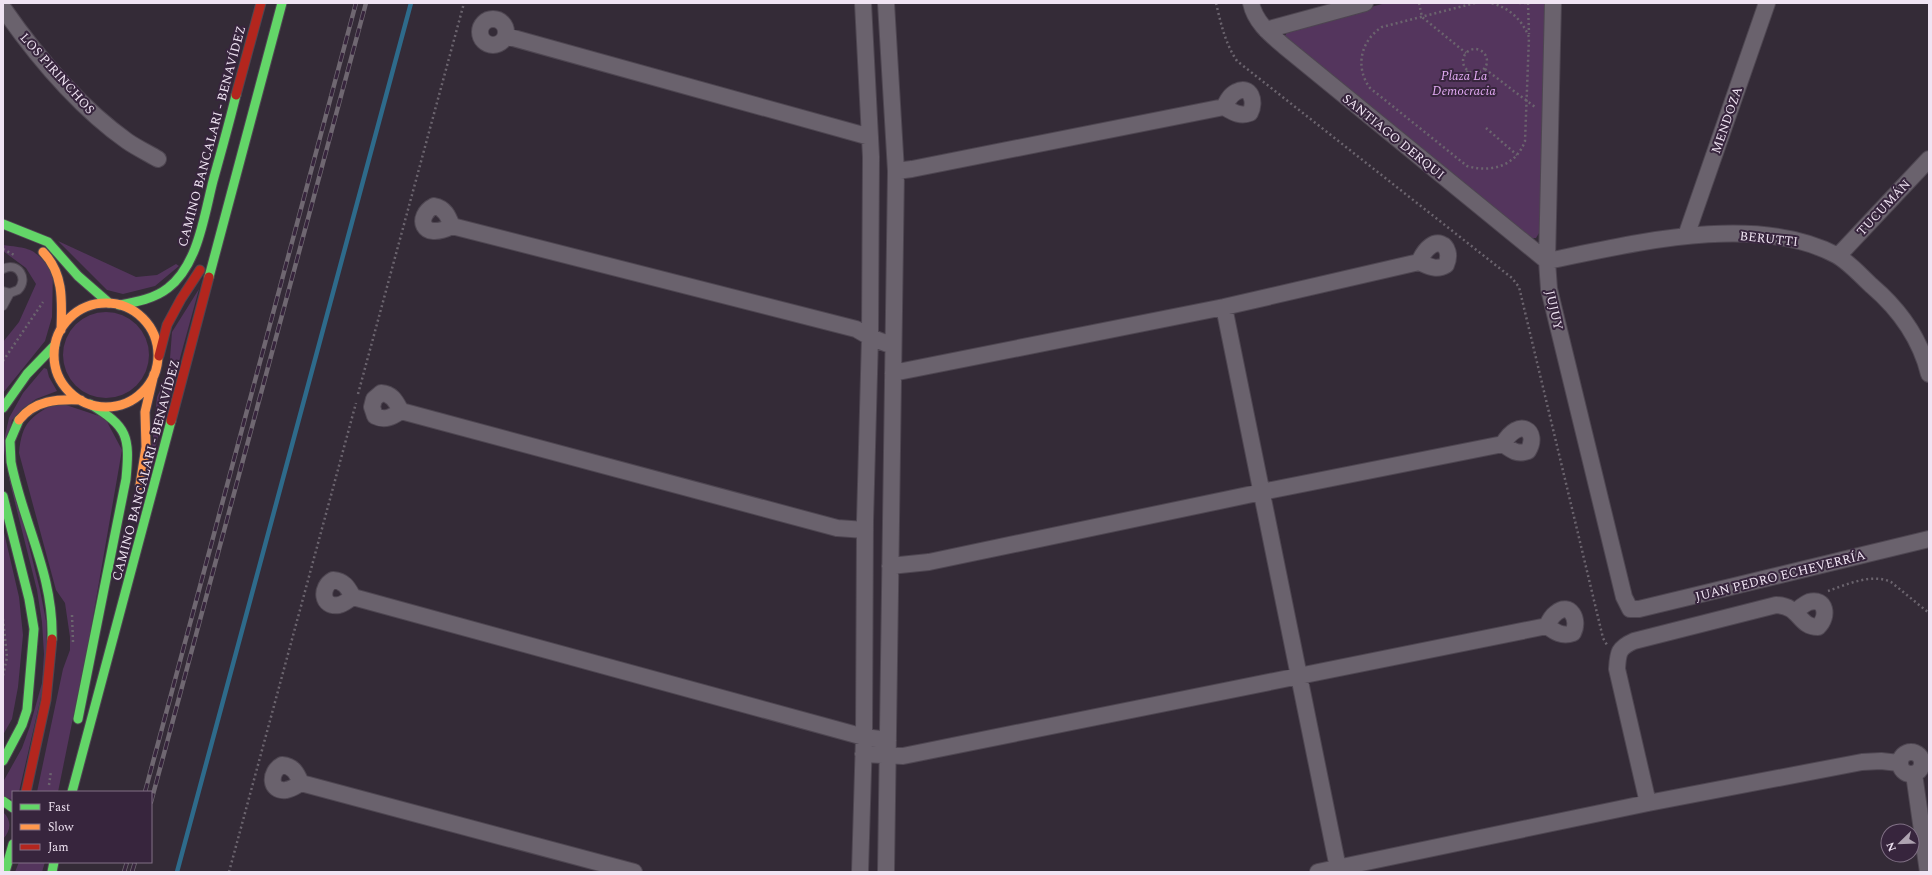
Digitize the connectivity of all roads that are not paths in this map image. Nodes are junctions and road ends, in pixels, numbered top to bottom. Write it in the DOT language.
graph roads {
  1 [pos="261,3"];
  2 [pos="282,3"];
  3 [pos="863,3"];
  4 [pos="886,3"];
  5 [pos="1251,3"];
  6 [pos="1365,3"];
  7 [pos="1553,3"];
  8 [pos="1767,3"];
  9 [pos="3,8"];
  10 [pos="1266,30"];
  11 [pos="506,36"];
  12 [pos="1224,106"];
  13 [pos="894,125"];
  14 [pos="870,132"];
  15 [pos="871,157"];
  16 [pos="158,159"];
  17 [pos="1929,159"];
  18 [pos="896,164"];
  19 [pos="228,205"];
  20 [pos="3,224"];
  21 [pos="452,226"];
  22 [pos="3,232"];
  23 [pos="1686,236"];
  24 [pos="1838,256"];
  25 [pos="1548,261"];
  26 [pos="1420,262"];
  27 [pos="3,269"];
  28 [pos="6,292"];
  29 [pos="109,303"];
  30 [pos="119,305"];
  31 [pos="3,306"];
  32 [pos="1224,307"];
  33 [pos="61,330"];
  34 [pos="870,337"];
  35 [pos="55,345"];
  36 [pos="893,346"];
  37 [pos="155,370"];
  38 [pos="893,373"];
  39 [pos="1929,374"];
  40 [pos="81,400"];
  41 [pos="90,404"];
  42 [pos="3,408"];
  43 [pos="401,411"];
  44 [pos="1502,444"];
  45 [pos="1262,492"];
  46 [pos="138,494"];
  47 [pos="3,496"];
  48 [pos="891,521"];
  49 [pos="865,526"];
  50 [pos="1929,539"];
  51 [pos="865,554"];
  52 [pos="890,559"];
  53 [pos="353,597"];
  54 [pos="1630,609"];
  55 [pos="1796,611"];
  56 [pos="109,613"];
  57 [pos="1547,626"];
  58 [pos="1299,675"];
  59 [pos="76,729"];
  60 [pos="864,737"];
  61 [pos="85,742"];
  62 [pos="1929,744"];
  63 [pos="888,748"];
  64 [pos="863,754"];
  65 [pos="3,760"];
  66 [pos="1920,763"];
  67 [pos="69,765"];
  68 [pos="301,784"];
  69 [pos="26,791"];
  70 [pos="65,791"];
  71 [pos="72,791"];
  72 [pos="3,801"];
  73 [pos="1648,803"];
  74 [pos="12,807"];
  75 [pos="9,849"];
  76 [pos="1338,868"];
  77 [pos="5,872"];
  78 [pos="634,872"];
  79 [pos="860,872"];
  80 [pos="886,872"];
  81 [pos="1318,872"];
  82 [pos="1928,872"];
  1 -- 30 [label="main road, CAMINO BANCALARI - BENAVÍDEZ"];
  2 -- 19 [label="main road, CAMINO BANCALARI - BENAVÍDEZ"];
  3 -- 14 [label="street"];
  4 -- 13 [label="street"];
  5 -- 10 [label="street, SANTIAGO DERQUI"];
  6 -- 10 [label="street"];
  7 -- 25 [label="street, JUJUY"];
  8 -- 23 [label="street, MENDOZA"];
  9 -- 16 [label="street, LOS PIRINCHOS"];
  10 -- 25 [label="street, SANTIAGO DERQUI"];
  11 -- 14 [label="street"];
  12 -- 18 [label="street"];
  13 -- 14 [label="street"];
  13 -- 18 [label="street"];
  14 -- 15 [label="street"];
  15 -- 18 [label="street"];
  15 -- 34 [label="street"];
  17 -- 24 [label="street, TUCUMÁN"];
  18 -- 36 [label="street"];
  19 -- 37 [label="main road, CAMINO BANCALARI - BENAVÍDEZ"];
  19 -- 61 [label="main road, CAMINO BANCALARI - BENAVÍDEZ"];
  20 -- 29 [label="main road"];
  21 -- 34 [label="street"];
  22 -- 33 [label="main road"];
  23 -- 24 [label="street, BERUTTI"];
  23 -- 25 [label="street, BERUTTI"];
  24 -- 39 [label="street, BERUTTI"];
  25 -- 54 [label="street, JUJUY"];
  26 -- 32 [label="street"];
  27 -- 28 [label="lane"];
  28 -- 31 [label="lane"];
  29 -- 30 [label="main road"];
  29 -- 33 [label="main road"];
  30 -- 37 [label="main road"];
  32 -- 38 [label="street"];
  32 -- 45 [label="street"];
  33 -- 35 [label="main road"];
  34 -- 36 [label="street"];
  34 -- 49 [label="street"];
  35 -- 40 [label="main road"];
  35 -- 42 [label="main road"];
  36 -- 38 [label="street"];
  37 -- 41 [label="main road"];
  37 -- 46 [label="main road, CAMINO BANCALARI - BENAVÍDEZ"];
  38 -- 48 [label="street"];
  40 -- 41 [label="main road"];
  40 -- 69 [label="main road"];
  41 -- 59 [label="main road, CAMINO BANCALARI - BENAVÍDEZ"];
  43 -- 49 [label="street"];
  44 -- 45 [label="street"];
  45 -- 52 [label="street"];
  45 -- 58 [label="street"];
  47 -- 65 [label="main road"];
  48 -- 49 [label="street"];
  48 -- 52 [label="street"];
  49 -- 51 [label="street"];
  50 -- 54 [label="street, JUAN PEDRO ECHEVERRÍA"];
  51 -- 52 [label="street"];
  51 -- 60 [label="street"];
  52 -- 63 [label="street"];
  53 -- 60 [label="street"];
  55 -- 55 [label="street"];
  55 -- 73 [label="street"];
  56 -- 61 [label="main road, CAMINO BANCALARI - BENAVÍDEZ"];
  57 -- 58 [label="street"];
  58 -- 63 [label="street"];
  58 -- 76 [label="street"];
  60 -- 63 [label="street"];
  60 -- 64 [label="street"];
  61 -- 71 [label="main road, CAMINO BANCALARI - BENAVÍDEZ"];
  62 -- 66 [label="street"];
  63 -- 64 [label="street"];
  63 -- 80 [label="street"];
  64 -- 79 [label="street"];
  66 -- 73 [label="street"];
  66 -- 82 [label="street"];
  67 -- 70 [label="main road"];
  68 -- 78 [label="street"];
  72 -- 74 [label="main road"];
  73 -- 76 [label="street"];
  75 -- 77 [label="main road"];
  76 -- 81 [label="street"];
}
